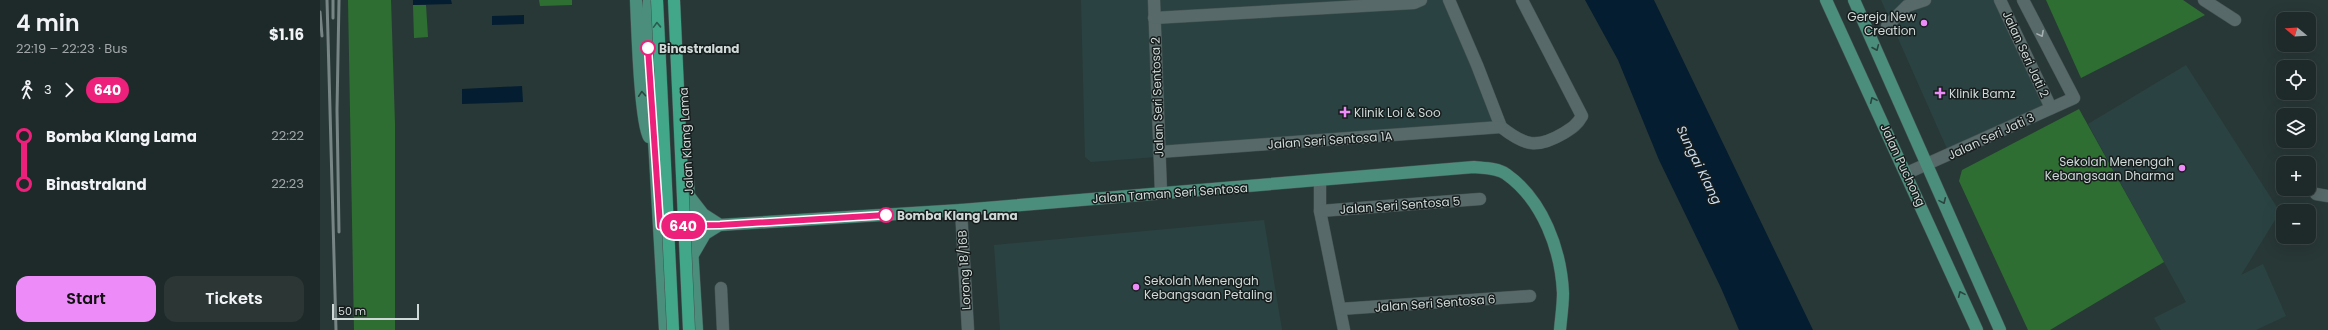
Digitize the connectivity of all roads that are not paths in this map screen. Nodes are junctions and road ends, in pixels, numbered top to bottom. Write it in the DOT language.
graph roads {
  1 [pos="636,0"];
  2 [pos="645,0"];
  3 [pos="649,0"];
  4 [pos="657,0"];
  5 [pos="674,0"];
  6 [pos="680,0"];
  7 [pos="1154,0"];
  8 [pos="1421,0"];
  9 [pos="1449,0"];
  10 [pos="1522,0"];
  11 [pos="1826,0"];
  12 [pos="1854,0"];
  13 [pos="1925,0"];
  14 [pos="2000,0"];
  15 [pos="2023,0"];
  16 [pos="2204,0"];
  17 [pos="1154,18"];
  18 [pos="647,19"];
  19 [pos="2235,20"];
  20 [pos="1887,26"];
  21 [pos="2074,98"];
  22 [pos="2051,108"];
  23 [pos="1501,127"];
  24 [pos="655,144"];
  25 [pos="1159,152"];
  26 [pos="1927,165"];
  27 [pos="1907,173"];
  28 [pos="1320,181"];
  29 [pos="1161,194"];
  30 [pos="689,195"];
  31 [pos="1480,199"];
  32 [pos="961,210"];
  33 [pos="1320,211"];
  34 [pos="720,225"];
  35 [pos="660,226"];
  36 [pos="692,226"];
  37 [pos="693,254"];
  38 [pos="721,288"];
  39 [pos="1530,296"];
  40 [pos="1340,309"];
  41 [pos="665,330"];
  42 [pos="673,330"];
  43 [pos="689,330"];
  44 [pos="697,330"];
  45 [pos="724,330"];
  46 [pos="968,330"];
  47 [pos="1344,330"];
  48 [pos="1560,330"];
  49 [pos="1977,330"];
  50 [pos="2000,330"];
  24 -- 1 [label="main road, one-way"];
  2 -- 18 [label="street"];
  3 -- 18 [label="main road"];
  42 -- 4 [label="highway, one-way, bridge"];
  5 -- 43 [label="highway, bridge"];
  6 -- 30 [label="main road, Jalan Klang Lama"];
  7 -- 17 [label="street, Jalan Seri Sentosa 2"];
  8 -- 17 [label="street"];
  9 -- 23 [label="street"];
  10 -- 23 [label="street"];
  27 -- 11 [label="main road, Jalan Puchong, one-way"];
  12 -- 26 [label="main road, Jalan Puchong, one-way"];
  13 -- 20 [label="street"];
  14 -- 22 [label="street, Jalan Seri Jati 2"];
  15 -- 21 [label="street, Jalan Seri Jati 2, one-way"];
  16 -- 19 [label="street"];
  17 -- 25 [label="street, Jalan Seri Sentosa 2"];
  18 -- 24 [label="main road"];
  21 -- 22 [label="street, Jalan Seri Jati 3"];
  22 -- 26 [label="street, Jalan Seri Jati 3"];
  23 -- 25 [label="street, Jalan Seri Sentosa 1A"];
  24 -- 35 [label="main road"];
  25 -- 29 [label="street, Jalan Seri Sentosa 2"];
  26 -- 27 [label="street, Jalan Seri Jati 3"];
  26 -- 50 [label="main road, Jalan Puchong, one-way"];
  49 -- 27 [label="main road, Jalan Puchong, one-way"];
  28 -- 29 [label="main road, Jalan Taman Seri Sentosa"];
  28 -- 33 [label="street"];
  28 -- 48 [label="main road, Jalan Taman Seri Sentosa"];
  29 -- 32 [label="main road, Jalan Taman Seri Sentosa"];
  30 -- 34 [label="main road"];
  30 -- 36 [label="main road, Jalan Klang Lama"];
  31 -- 33 [label="street, Jalan Seri Sentosa 5"];
  32 -- 34 [label="main road, Jalan Taman Seri Sentosa"];
  32 -- 46 [label="street, Lorong 18/16B"];
  33 -- 40 [label="street"];
  34 -- 36 [label="main road, Jalan Taman Seri Sentosa"];
  34 -- 37 [label="main road"];
  35 -- 36 [label="main road, Jalan Taman Seri Sentosa"];
  35 -- 41 [label="main road"];
  36 -- 37 [label="main road, Jalan Klang Lama"];
  37 -- 44 [label="main road, Jalan Klang Lama"];
  38 -- 45 [label="street"];
  39 -- 40 [label="street, Jalan Seri Sentosa 6"];
  40 -- 47 [label="street"];
}
